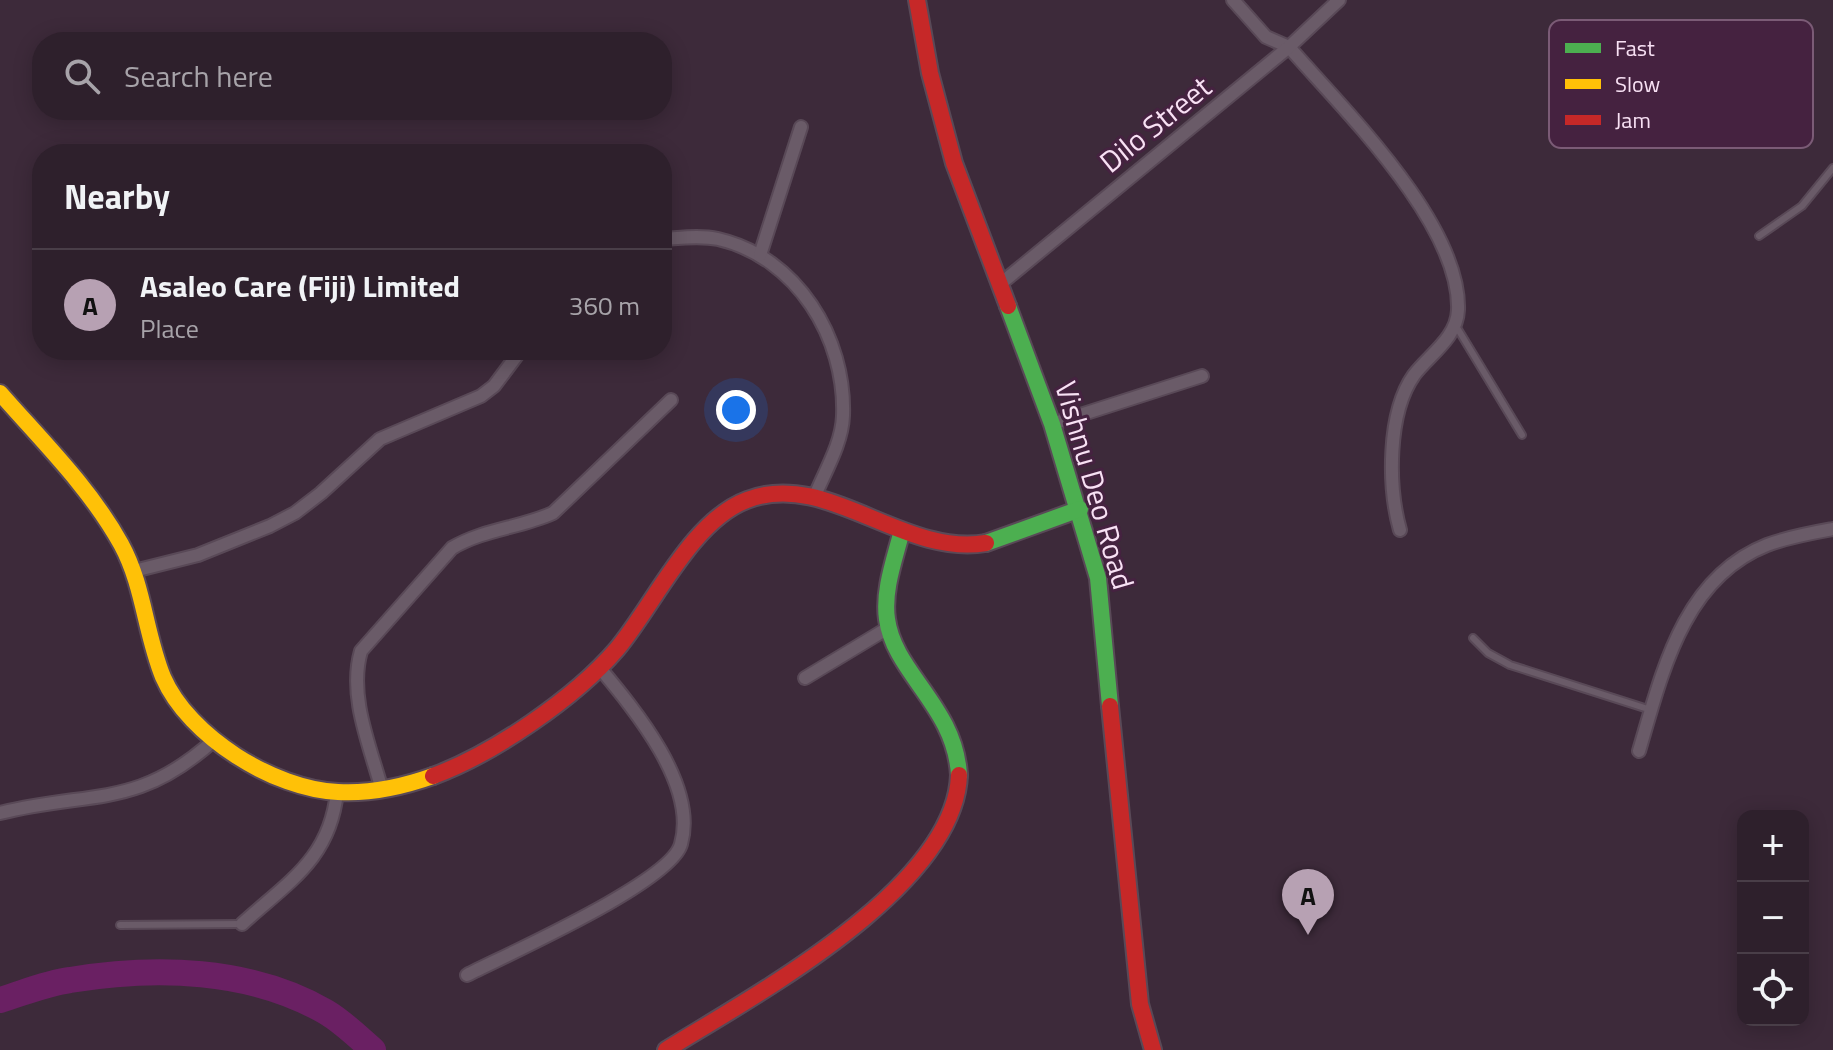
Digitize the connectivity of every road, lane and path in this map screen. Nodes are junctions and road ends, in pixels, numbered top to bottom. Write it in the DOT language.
graph roads {
  1 [pos="917,0"];
  2 [pos="1233,0"];
  3 [pos="1339,0"];
  4 [pos="1289,47"];
  5 [pos="801,127"];
  6 [pos="1833,168"];
  7 [pos="1759,236"];
  8 [pos="672,239"];
  9 [pos="760,255"];
  10 [pos="999,285"];
  11 [pos="1454,325"];
  12 [pos="514,360"];
  13 [pos="1202,376"];
  14 [pos="0,393"];
  15 [pos="671,400"];
  16 [pos="1052,424"];
  17 [pos="1522,435"];
  18 [pos="814,498"];
  19 [pos="1080,509"];
  20 [pos="1833,529"];
  21 [pos="1400,530"];
  22 [pos="901,534"];
  23 [pos="134,571"];
  24 [pos="888,628"];
  25 [pos="1473,638"];
  26 [pos="599,667"];
  27 [pos="805,678"];
  28 [pos="1651,710"];
  29 [pos="213,741"];
  30 [pos="1639,751"];
  31 [pos="382,790"];
  32 [pos="337,792"];
  33 [pos="0,813"];
  34 [pos="242,924"];
  35 [pos="120,925"];
  36 [pos="467,975"];
  37 [pos="666,1050"];
  38 [pos="1153,1050"];
  1 -- 10 [label="street, Vishnu Deo Road"];
  2 -- 4 [label="street"];
  3 -- 4 [label="street, Dilo Street"];
  4 -- 10 [label="street, Dilo Street"];
  4 -- 11 [label="street"];
  5 -- 9 [label="street"];
  6 -- 7 [label="lane"];
  8 -- 9 [label="street"];
  9 -- 18 [label="street"];
  10 -- 16 [label="street, Vishnu Deo Road"];
  11 -- 17 [label="lane"];
  11 -- 21 [label="street"];
  12 -- 23 [label="street"];
  13 -- 16 [label="street"];
  14 -- 23 [label="street"];
  15 -- 31 [label="street"];
  16 -- 19 [label="street, Vishnu Deo Road"];
  18 -- 22 [label="street"];
  18 -- 26 [label="street"];
  19 -- 22 [label="street"];
  19 -- 38 [label="street, Vishnu Deo Road"];
  20 -- 28 [label="street"];
  22 -- 24 [label="street"];
  23 -- 29 [label="street"];
  24 -- 27 [label="street"];
  24 -- 37 [label="street"];
  25 -- 28 [label="lane"];
  26 -- 31 [label="street"];
  26 -- 36 [label="street"];
  28 -- 30 [label="street"];
  29 -- 32 [label="street"];
  29 -- 33 [label="street"];
  31 -- 32 [label="street"];
  32 -- 34 [label="street"];
  34 -- 35 [label="lane"];
}
